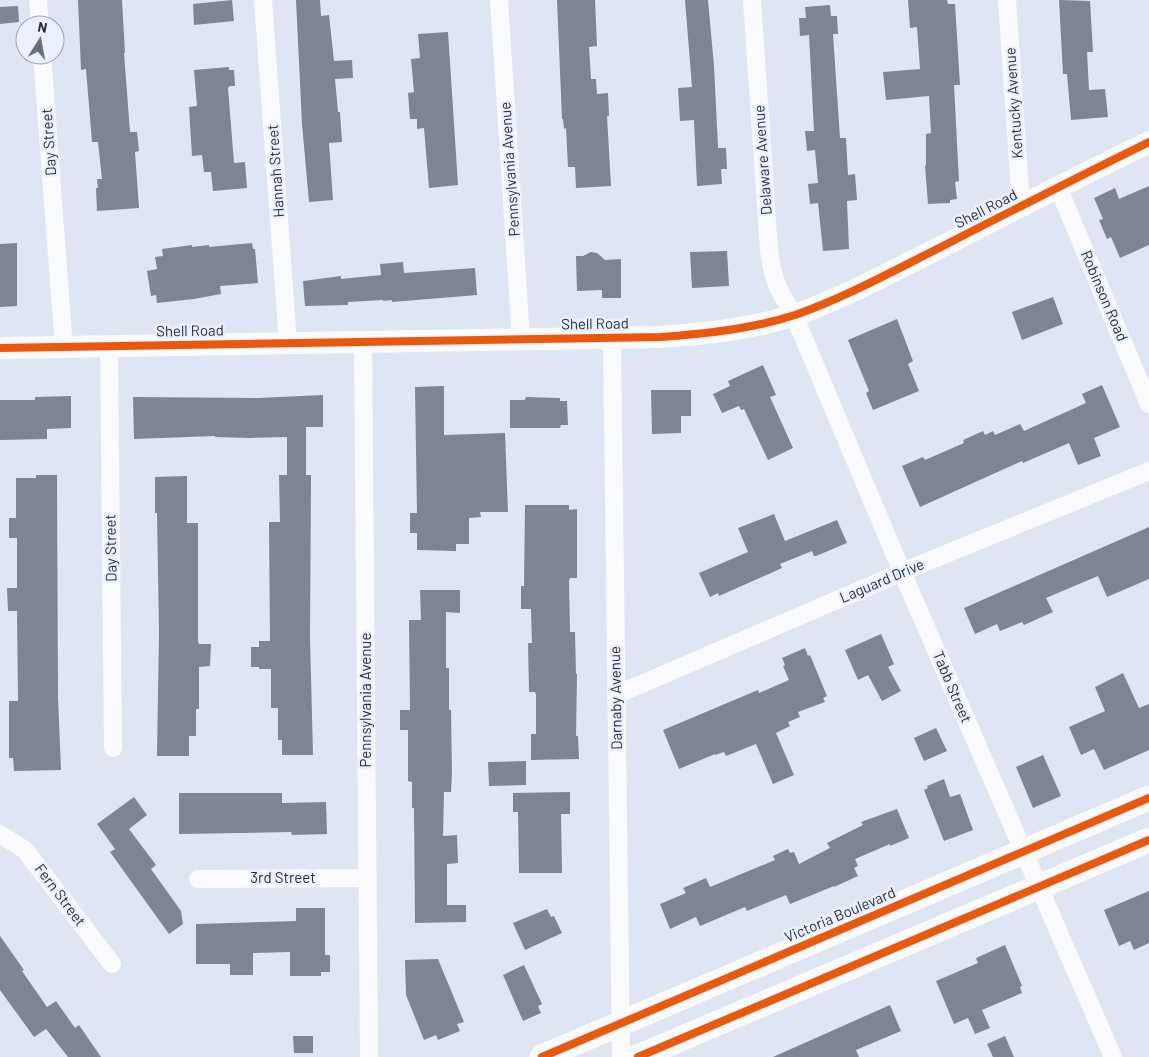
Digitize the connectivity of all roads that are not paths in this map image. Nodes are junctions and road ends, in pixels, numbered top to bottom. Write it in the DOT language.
graph roads {
  1 [pos="38,0"];
  2 [pos="263,0"];
  3 [pos="499,0"];
  4 [pos="752,0"];
  5 [pos="1007,0"];
  6 [pos="39,15"];
  7 [pos="43,65"];
  8 [pos="1149,142"];
  9 [pos="1058,187"];
  10 [pos="1021,206"];
  11 [pos="794,315"];
  12 [pos="612,338"];
  13 [pos="521,339"];
  14 [pos="363,342"];
  15 [pos="288,343"];
  16 [pos="109,347"];
  17 [pos="0,348"];
  18 [pos="64,348"];
  19 [pos="1149,404"];
  20 [pos="1149,471"];
  21 [pos="902,572"];
  22 [pos="616,696"];
  23 [pos="113,748"];
  24 [pos="1149,798"];
  25 [pos="0,834"];
  26 [pos="1149,840"];
  27 [pos="1024,852"];
  28 [pos="368,878"];
  29 [pos="198,879"];
  30 [pos="1039,886"];
  31 [pos="112,964"];
  32 [pos="620,1024"];
  33 [pos="369,1057"];
  34 [pos="542,1057"];
  35 [pos="621,1057"];
  36 [pos="638,1057"];
  37 [pos="1113,1057"];
  1 -- 6 [label="street"];
  2 -- 15 [label="street, Hannah Street"];
  3 -- 13 [label="street, Pennsylvania Avenue"];
  4 -- 11 [label="street, Delaware Avenue"];
  5 -- 10 [label="street, Kentucky Avenue"];
  7 -- 18 [label="street, Day Street"];
  8 -- 9 [label="street, Shell Road"];
  9 -- 10 [label="street, Shell Road"];
  9 -- 19 [label="street, Robinson Road"];
  10 -- 11 [label="street, Shell Road"];
  11 -- 12 [label="street, Shell Road"];
  11 -- 21 [label="street, Tabb Street"];
  12 -- 13 [label="street, Shell Road"];
  12 -- 22 [label="street, Darnaby Avenue"];
  13 -- 14 [label="street, Shell Road"];
  14 -- 15 [label="street, Shell Road"];
  14 -- 28 [label="street, Pennsylvania Avenue"];
  15 -- 16 [label="street, Shell Road"];
  16 -- 18 [label="street, Shell Road"];
  16 -- 23 [label="street, Day Street"];
  17 -- 18 [label="street, Shell Road"];
  20 -- 21 [label="street, Laguard Drive"];
  21 -- 22 [label="street, Laguard Drive"];
  21 -- 27 [label="street, Tabb Street"];
  22 -- 32 [label="street, Darnaby Avenue"];
  24 -- 27 [label="main road, Victoria Boulevard"];
  25 -- 31 [label="street, Fern Street"];
  26 -- 30 [label="main road"];
  27 -- 30 [label="street, Tabb Street"];
  27 -- 32 [label="main road, Victoria Boulevard"];
  28 -- 29 [label="street, 3rd Street"];
  28 -- 33 [label="street, Pennsylvania Avenue"];
  30 -- 36 [label="main road"];
  30 -- 37 [label="street, Tabb Street"];
  32 -- 34 [label="main road, Victoria Boulevard"];
  32 -- 35 [label="street, Darnaby Avenue"];
}
